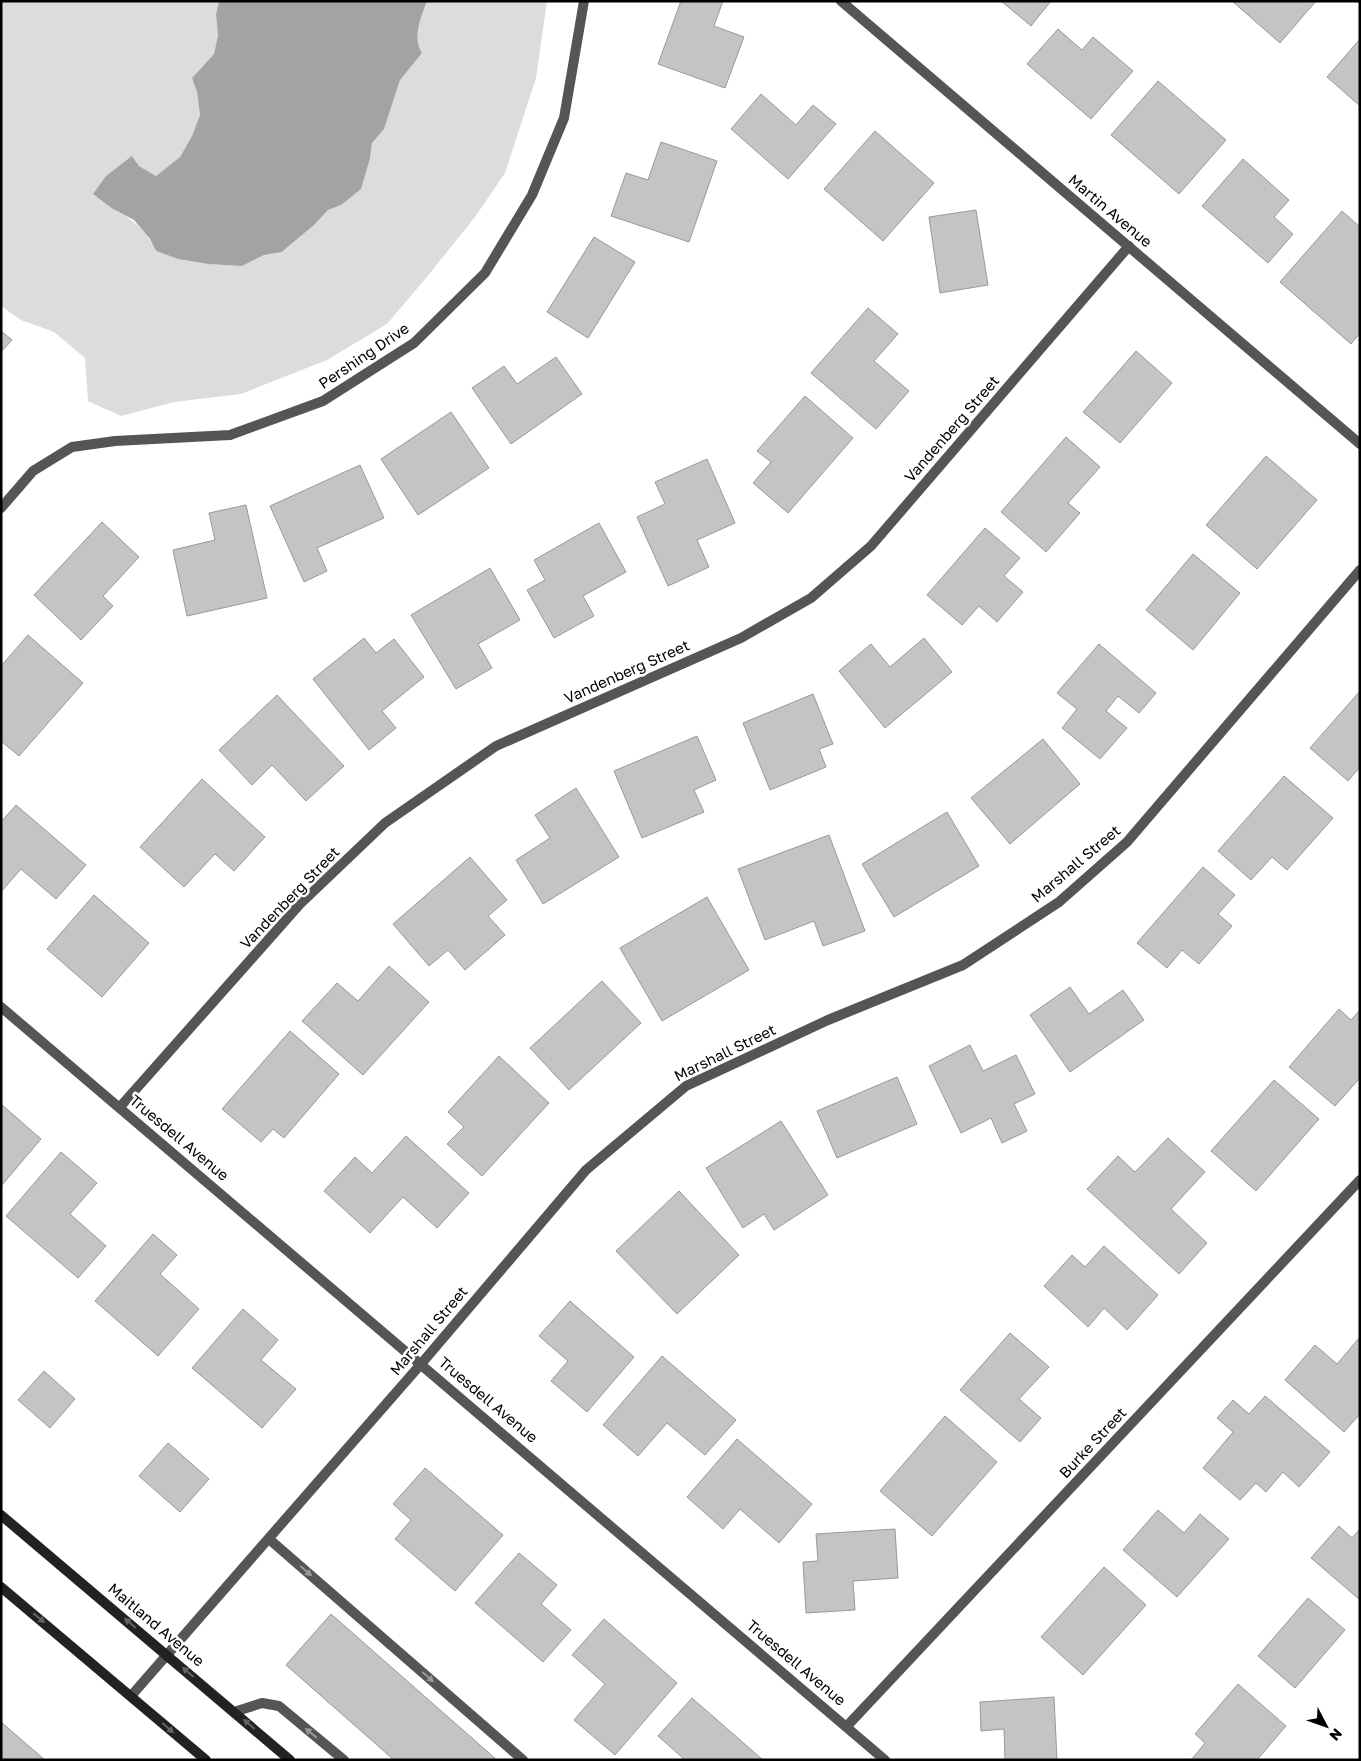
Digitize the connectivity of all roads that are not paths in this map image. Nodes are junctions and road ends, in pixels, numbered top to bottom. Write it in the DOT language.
graph roads {
  1 [pos="584,1"];
  2 [pos="840,1"];
  3 [pos="1128,246"];
  4 [pos="1360,444"];
  5 [pos="1,508"];
  6 [pos="1360,570"];
  7 [pos="1,1007"];
  8 [pos="120,1107"];
  9 [pos="1360,1180"];
  10 [pos="422,1364"];
  11 [pos="1,1515"];
  12 [pos="269,1538"];
  13 [pos="1,1587"];
  14 [pos="167,1654"];
  15 [pos="132,1696"];
  16 [pos="234,1712"];
  17 [pos="847,1726"];
  18 [pos="206,1760"];
  19 [pos="290,1760"];
  20 [pos="344,1760"];
  21 [pos="523,1760"];
  22 [pos="885,1760"];
  1 -- 5 [label="street, Pershing Drive"];
  2 -- 3 [label="street, Martin Avenue"];
  3 -- 4 [label="street, Martin Avenue"];
  3 -- 8 [label="street, Vandenberg Street"];
  6 -- 10 [label="street, Marshall Street"];
  7 -- 8 [label="street, Truesdell Avenue"];
  8 -- 10 [label="street, Truesdell Avenue"];
  9 -- 17 [label="street, Burke Street"];
  10 -- 12 [label="street, Marshall Street"];
  10 -- 17 [label="street, Truesdell Avenue"];
  14 -- 11 [label="main road, Maitland Avenue, one-way"];
  12 -- 14 [label="street, Marshall Street"];
  12 -- 21 [label="street, one-way"];
  13 -- 15 [label="main road, one-way"];
  14 -- 15 [label="street, Marshall Street"];
  16 -- 14 [label="main road, Maitland Avenue, one-way"];
  15 -- 18 [label="main road, one-way"];
  19 -- 16 [label="main road, Maitland Avenue, one-way"];
  20 -- 16 [label="street, one-way"];
  17 -- 22 [label="street, Truesdell Avenue"];
}
